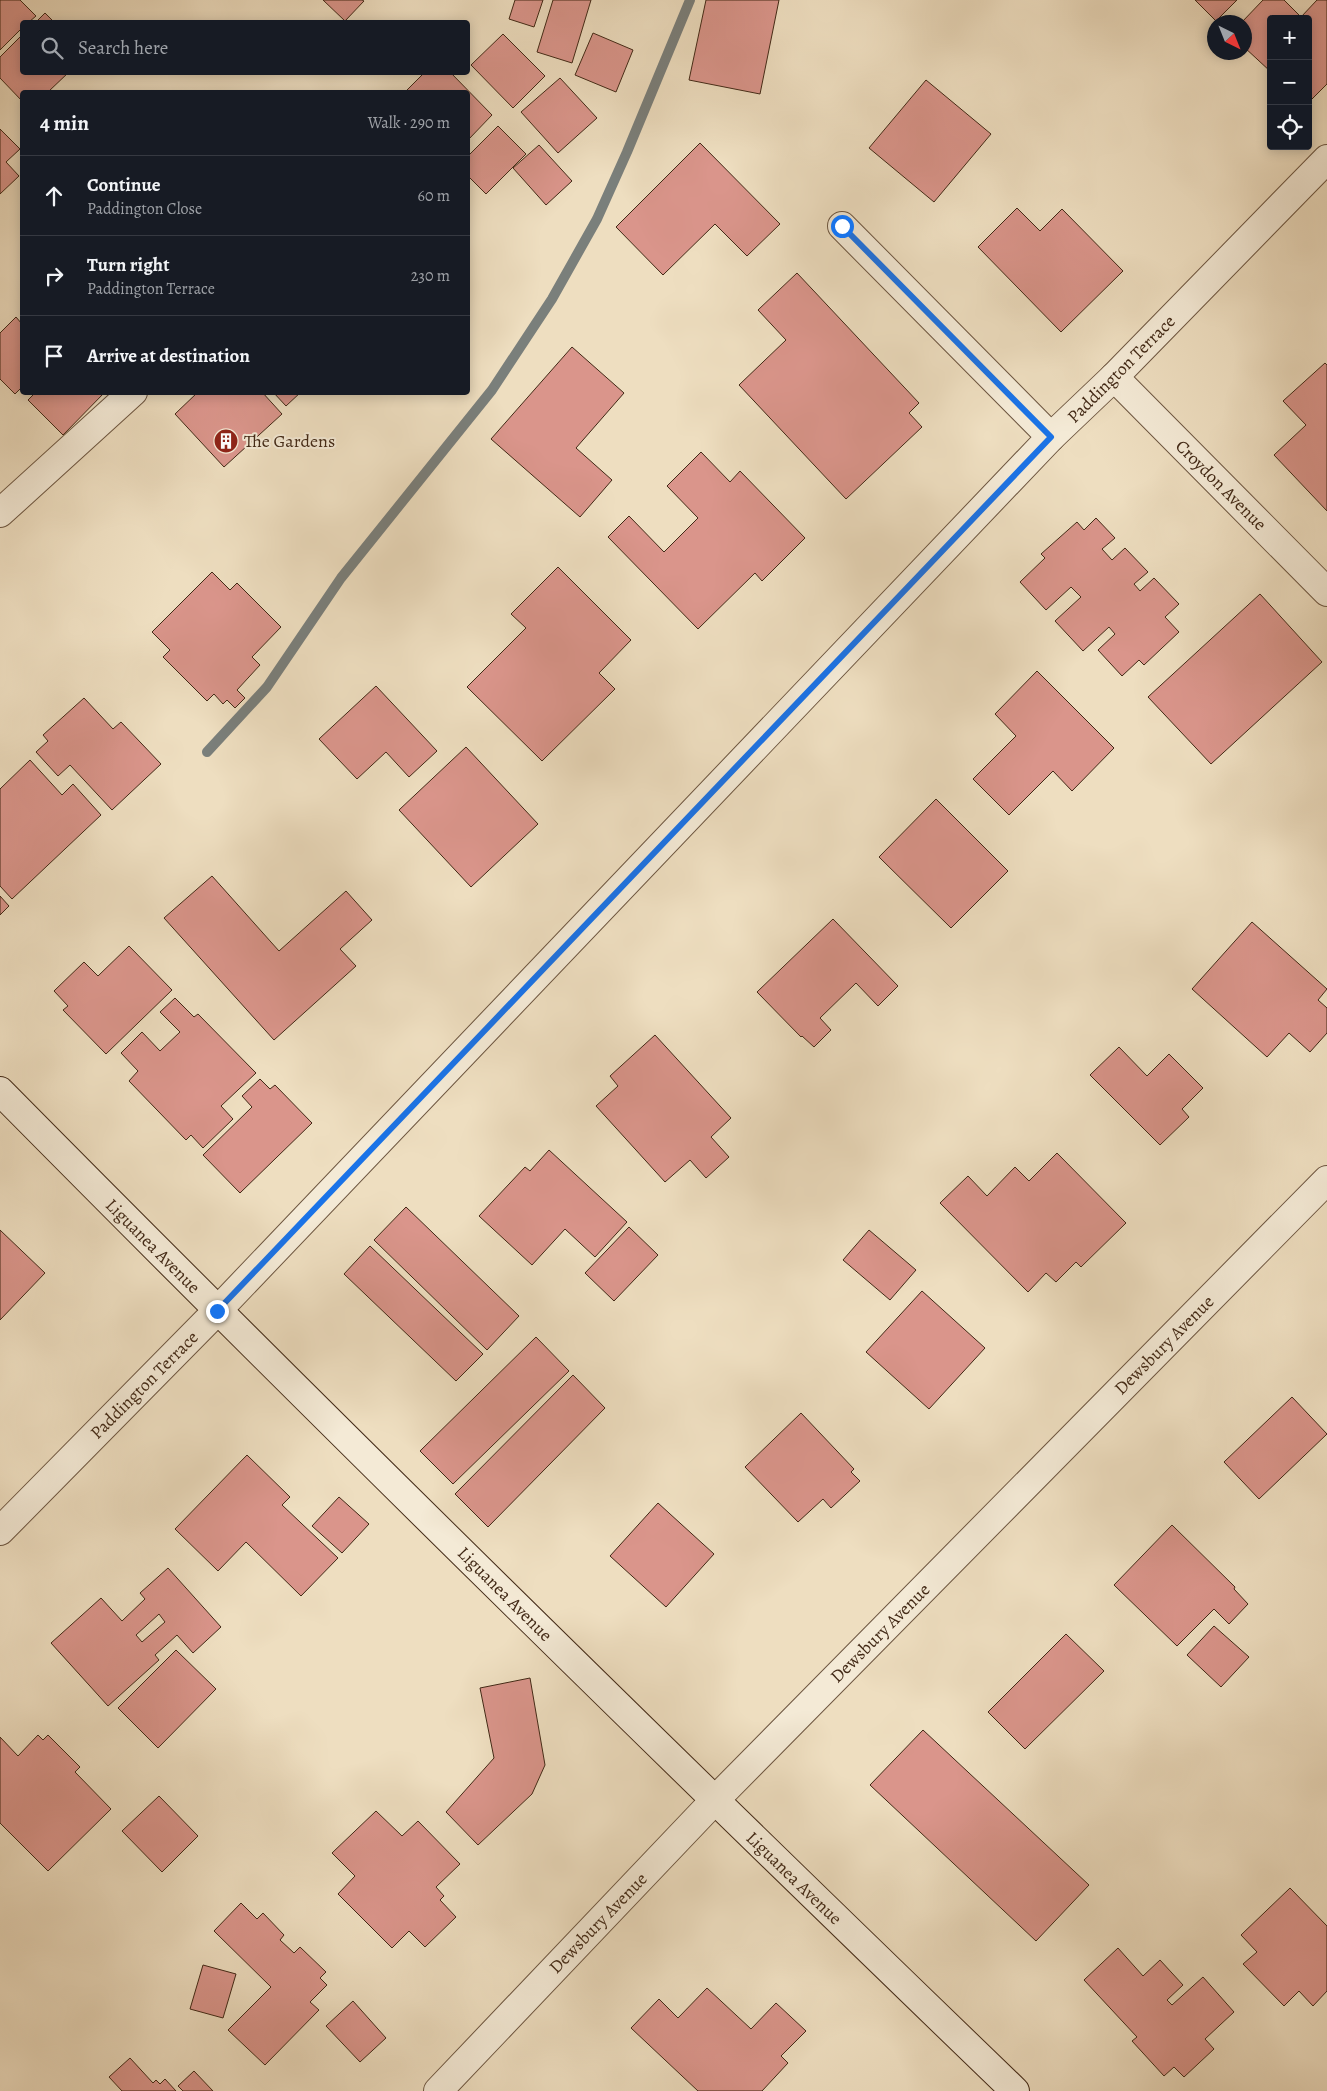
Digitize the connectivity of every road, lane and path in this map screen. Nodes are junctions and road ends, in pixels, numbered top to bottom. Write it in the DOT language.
graph roads {
  1 [pos="1327,159"];
  2 [pos="842,226"];
  3 [pos="1114,377"];
  4 [pos="130,395"];
  5 [pos="1051,437"];
  6 [pos="0,513"];
  7 [pos="1327,592"];
  8 [pos="0,1091"];
  9 [pos="1327,1180"];
  10 [pos="217,1311"];
  11 [pos="0,1531"];
  12 [pos="714,1801"];
  13 [pos="438,2091"];
  14 [pos="1015,2091"];
  1 -- 3 [label="street, Paddington Terrace"];
  2 -- 5 [label="street"];
  3 -- 5 [label="street, Paddington Terrace"];
  3 -- 7 [label="street, Croydon Avenue"];
  4 -- 6 [label="street"];
  5 -- 10 [label="street, Paddington Terrace"];
  8 -- 10 [label="street, Liguanea Avenue"];
  9 -- 12 [label="street, Dewsbury Avenue"];
  10 -- 11 [label="street, Paddington Terrace"];
  10 -- 12 [label="street, Liguanea Avenue"];
  12 -- 13 [label="street, Dewsbury Avenue"];
  12 -- 14 [label="street, Liguanea Avenue"];
}
